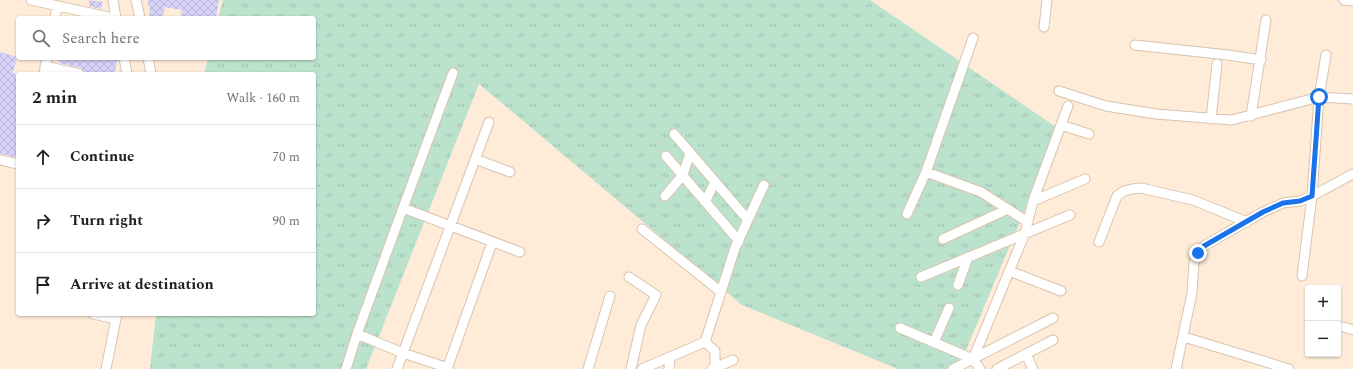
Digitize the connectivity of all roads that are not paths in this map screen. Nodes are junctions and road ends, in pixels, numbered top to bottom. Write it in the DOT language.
graph roads {
  1 [pos="31,0"];
  2 [pos="113,0"];
  3 [pos="136,0"];
  4 [pos="1047,0"];
  5 [pos="1344,0"];
  6 [pos="1353,1"];
  7 [pos="57,6"];
  8 [pos="55,16"];
  9 [pos="104,16"];
  10 [pos="116,16"];
  11 [pos="140,16"];
  12 [pos="1266,20"];
  13 [pos="1044,27"];
  14 [pos="973,38"];
  15 [pos="1135,45"];
  16 [pos="1326,55"];
  17 [pos="124,60"];
  18 [pos="148,60"];
  19 [pos="1261,60"];
  20 [pos="1217,64"];
  21 [pos="45,66"];
  22 [pos="70,72"];
  23 [pos="128,72"];
  24 [pos="152,72"];
  25 [pos="453,73"];
  26 [pos="1059,91"];
  27 [pos="1319,97"];
  28 [pos="1353,100"];
  29 [pos="1068,106"];
  30 [pos="1251,116"];
  31 [pos="1211,119"];
  32 [pos="489,122"];
  33 [pos="1061,125"];
  34 [pos="674,134"];
  35 [pos="1089,134"];
  36 [pos="690,153"];
  37 [pos="666,156"];
  38 [pos="475,159"];
  39 [pos="0,160"];
  40 [pos="16,164"];
  41 [pos="510,172"];
  42 [pos="926,172"];
  43 [pos="1353,174"];
  44 [pos="683,175"];
  45 [pos="1085,179"];
  46 [pos="715,182"];
  47 [pos="764,185"];
  48 [pos="665,196"];
  49 [pos="1312,196"];
  50 [pos="1033,200"];
  51 [pos="705,202"];
  52 [pos="403,208"];
  53 [pos="1008,210"];
  54 [pos="908,214"];
  55 [pos="1070,215"];
  56 [pos="748,220"];
  57 [pos="1028,222"];
  58 [pos="1247,222"];
  59 [pos="451,226"];
  60 [pos="642,229"];
  61 [pos="1025,233"];
  62 [pos="943,239"];
  63 [pos="739,241"];
  64 [pos="492,242"];
  65 [pos="1099,242"];
  66 [pos="520,252"];
  67 [pos="968,257"];
  68 [pos="1009,271"];
  69 [pos="1302,276"];
  70 [pos="629,277"];
  71 [pos="922,277"];
  72 [pos="958,285"];
  73 [pos="1061,290"];
  74 [pos="721,292"];
  75 [pos="610,296"];
  76 [pos="949,308"];
  77 [pos="116,317"];
  78 [pos="1053,318"];
  79 [pos="1343,327"];
  80 [pos="900,328"];
  81 [pos="1353,330"];
  82 [pos="357,334"];
  83 [pos="1184,337"];
  84 [pos="1053,340"];
  85 [pos="705,342"];
  86 [pos="934,342"];
  87 [pos="403,353"];
  88 [pos="1026,354"];
  89 [pos="670,357"];
  90 [pos="973,359"];
  91 [pos="733,360"];
  92 [pos="1274,367"];
  93 [pos="447,368"];
  94 [pos="106,369"];
  95 [pos="346,369"];
  96 [pos="397,369"];
  97 [pos="588,369"];
  98 [pos="631,369"];
  99 [pos="642,369"];
  100 [pos="669,369"];
  101 [pos="714,369"];
  102 [pos="953,369"];
  103 [pos="980,369"];
  104 [pos="997,369"];
  105 [pos="1033,369"];
  106 [pos="1176,369"];
  107 [pos="1289,369"];
  1 -- 7 [label="street"];
  2 -- 10 [label="street"];
  3 -- 11 [label="street"];
  4 -- 13 [label="street"];
  5 -- 6 [label="street"];
  7 -- 8 [label="street"];
  7 -- 9 [label="street"];
  12 -- 19 [label="street"];
  14 -- 42 [label="street"];
  15 -- 19 [label="street"];
  16 -- 27 [label="street"];
  17 -- 23 [label="street"];
  18 -- 24 [label="street"];
  19 -- 30 [label="street"];
  20 -- 31 [label="street"];
  21 -- 22 [label="street"];
  25 -- 52 [label="street"];
  26 -- 31 [label="street"];
  27 -- 28 [label="street"];
  27 -- 30 [label="street"];
  27 -- 49 [label="street"];
  29 -- 33 [label="street"];
  30 -- 31 [label="street"];
  32 -- 38 [label="street"];
  33 -- 35 [label="street"];
  33 -- 50 [label="street"];
  34 -- 36 [label="street"];
  36 -- 44 [label="street"];
  36 -- 46 [label="street"];
  37 -- 44 [label="street"];
  38 -- 41 [label="street"];
  38 -- 59 [label="street"];
  39 -- 40 [label="street"];
  42 -- 53 [label="street"];
  42 -- 54 [label="street"];
  43 -- 49 [label="street"];
  44 -- 48 [label="street"];
  44 -- 51 [label="street"];
  45 -- 50 [label="street"];
  46 -- 51 [label="street"];
  46 -- 56 [label="street"];
  47 -- 56 [label="street"];
  49 -- 58 [label="street"];
  49 -- 69 [label="street"];
  50 -- 57 [label="street"];
  51 -- 63 [label="street"];
  52 -- 59 [label="street"];
  52 -- 82 [label="street"];
  53 -- 57 [label="street"];
  53 -- 62 [label="street"];
  55 -- 61 [label="street"];
  56 -- 63 [label="street"];
  57 -- 61 [label="street"];
  58 -- 65 [label="street"];
  58 -- 83 [label="street"];
  59 -- 64 [label="street"];
  59 -- 87 [label="street"];
  60 -- 74 [label="street"];
  61 -- 67 [label="street"];
  61 -- 68 [label="street"];
  63 -- 74 [label="street"];
  64 -- 66 [label="street"];
  64 -- 93 [label="street"];
  67 -- 71 [label="street"];
  67 -- 72 [label="street"];
  68 -- 73 [label="street"];
  68 -- 90 [label="street"];
  70 -- 98 [label="street"];
  74 -- 85 [label="street"];
  75 -- 97 [label="street"];
  76 -- 86 [label="street"];
  77 -- 94 [label="street"];
  78 -- 90 [label="street"];
  79 -- 81 [label="street"];
  80 -- 86 [label="street"];
  82 -- 87 [label="street"];
  82 -- 95 [label="street"];
  83 -- 92 [label="street"];
  83 -- 106 [label="street"];
  84 -- 88 [label="street"];
  85 -- 89 [label="street"];
  85 -- 101 [label="street"];
  86 -- 90 [label="street"];
  87 -- 93 [label="street"];
  87 -- 96 [label="street"];
  88 -- 104 [label="street"];
  88 -- 105 [label="street"];
  89 -- 99 [label="street"];
  89 -- 100 [label="street"];
  90 -- 102 [label="street"];
  90 -- 103 [label="street"];
  91 -- 101 [label="street"];
  92 -- 107 [label="street"];
}
